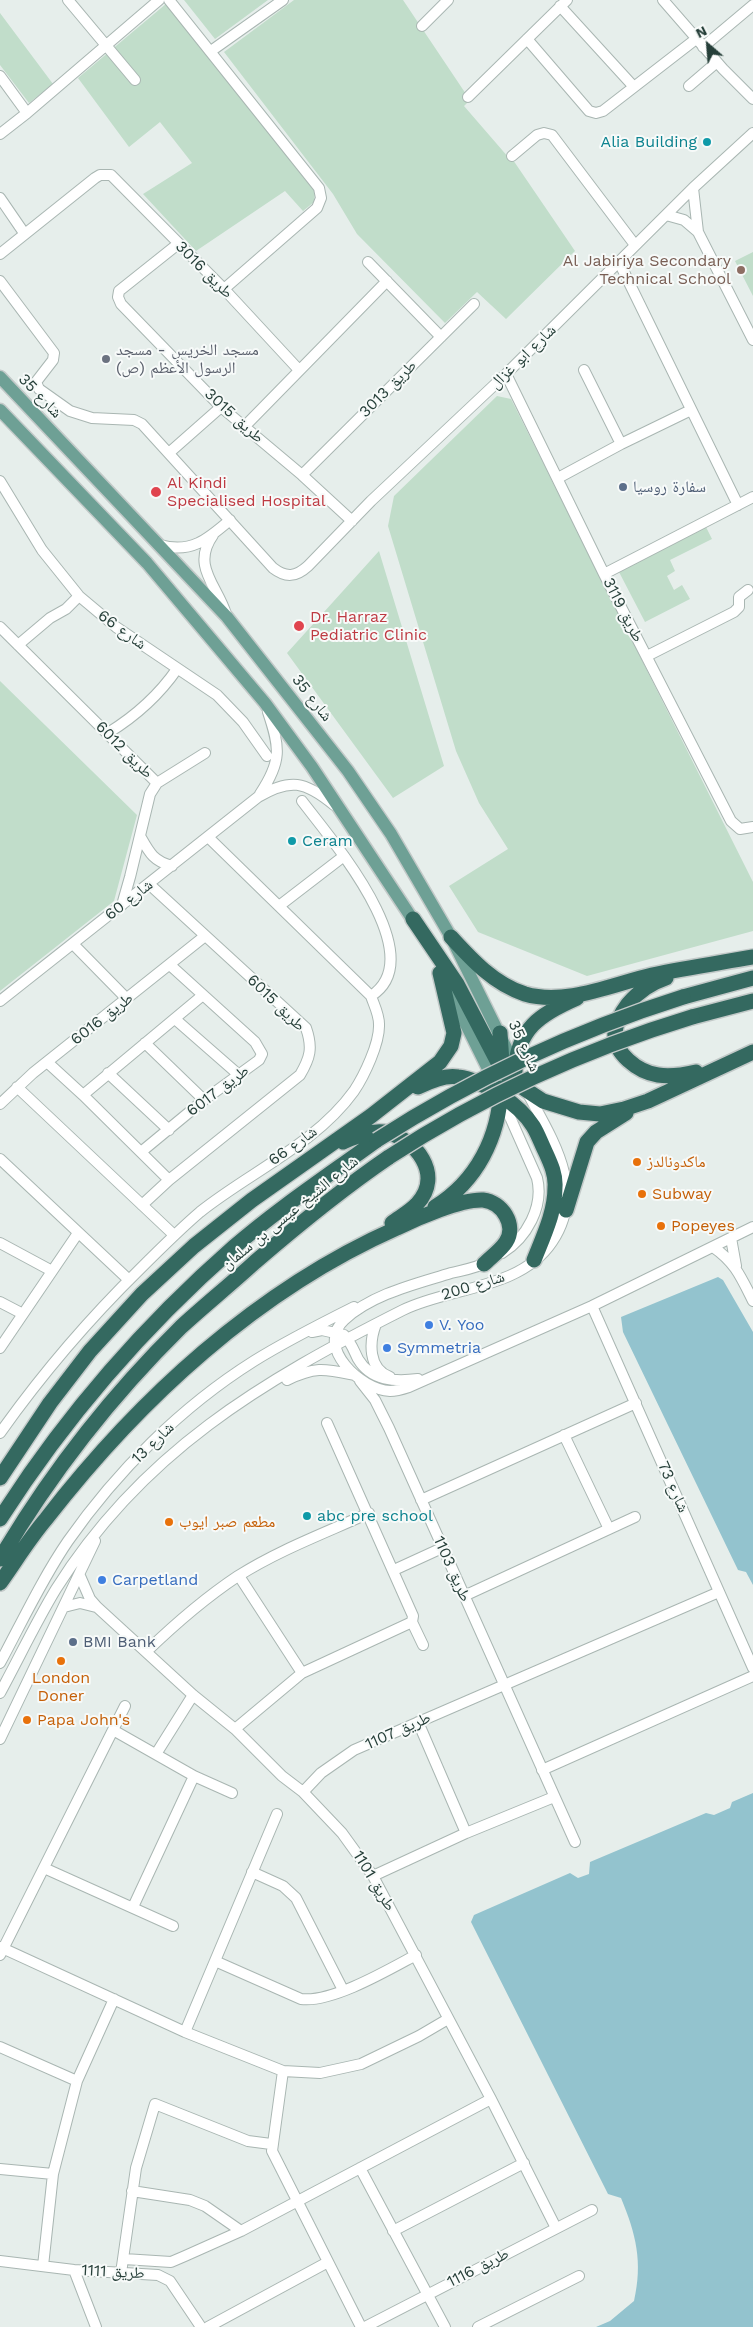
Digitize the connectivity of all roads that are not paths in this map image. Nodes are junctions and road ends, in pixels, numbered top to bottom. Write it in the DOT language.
graph roads {
  1 [pos="68,0"];
  2 [pos="159,0"];
  3 [pos="169,0"];
  4 [pos="283,0"];
  5 [pos="448,0"];
  6 [pos="663,0"];
  7 [pos="564,3"];
  8 [pos="753,5"];
  9 [pos="422,26"];
  10 [pos="696,38"];
  11 [pos="527,39"];
  12 [pos="106,45"];
  13 [pos="703,47"];
  14 [pos="211,51"];
  15 [pos="717,62"];
  16 [pos="0,76"];
  17 [pos="135,80"];
  18 [pos="689,86"];
  19 [pos="634,87"];
  20 [pos="468,97"];
  21 [pos="753,99"];
  22 [pos="28,113"];
  23 [pos="753,133"];
  24 [pos="0,134"];
  25 [pos="512,156"];
  26 [pos="693,188"];
  27 [pos="0,198"];
  28 [pos="666,215"];
  29 [pos="698,232"];
  30 [pos="24,233"];
  31 [pos="178,244"];
  32 [pos="635,246"];
  33 [pos="0,254"];
  34 [pos="368,262"];
  35 [pos="619,262"];
  36 [pos="0,281"];
  37 [pos="387,281"];
  38 [pos="224,289"];
  39 [pos="474,304"];
  40 [pos="441,336"];
  41 [pos="753,340"];
  42 [pos="300,370"];
  43 [pos="584,370"];
  44 [pos="506,374"];
  45 [pos="0,378"];
  46 [pos="221,407"];
  47 [pos="0,410"];
  48 [pos="691,410"];
  49 [pos="244,427"];
  50 [pos="621,444"];
  51 [pos="170,452"];
  52 [pos="302,474"];
  53 [pos="558,478"];
  54 [pos="0,481"];
  55 [pos="753,497"];
  56 [pos="738,505"];
  57 [pos="230,520"];
  58 [pos="352,520"];
  59 [pos="212,535"];
  60 [pos="160,545"];
  61 [pos="604,574"];
  62 [pos="748,590"];
  63 [pos="79,596"];
  64 [pos="227,617"];
  65 [pos="0,627"];
  66 [pos="18,645"];
  67 [pos="647,656"];
  68 [pos="177,669"];
  69 [pos="266,703"];
  70 [pos="108,733"];
  71 [pos="205,753"];
  72 [pos="267,756"];
  73 [pos="157,783"];
  74 [pos="258,796"];
  75 [pos="302,801"];
  76 [pos="340,810"];
  77 [pos="753,827"];
  78 [pos="140,836"];
  79 [pos="208,837"];
  80 [pos="344,856"];
  81 [pos="172,866"];
  82 [pos="149,884"];
  83 [pos="122,905"];
  84 [pos="279,906"];
  85 [pos="413,919"];
  86 [pos="205,936"];
  87 [pos="451,937"];
  88 [pos="73,944"];
  89 [pos="753,956"];
  90 [pos="718,963"];
  91 [pos="170,965"];
  92 [pos="440,973"];
  93 [pos="753,978"];
  94 [pos="599,989"];
  95 [pos="203,995"];
  96 [pos="371,996"];
  97 [pos="127,999"];
  98 [pos="0,1001"];
  99 [pos="753,1002"];
  100 [pos="175,1018"];
  101 [pos="500,1033"];
  102 [pos="145,1043"];
  103 [pos="753,1052"];
  104 [pos="46,1062"];
  105 [pos="728,1063"];
  106 [pos="509,1067"];
  107 [pos="108,1073"];
  108 [pos="239,1075"];
  109 [pos="520,1086"];
  110 [pos="17,1087"];
  111 [pos="83,1095"];
  112 [pos="501,1095"];
  113 [pos="204,1100"];
  114 [pos="648,1101"];
  115 [pos="0,1104"];
  116 [pos="512,1112"];
  117 [pos="371,1116"];
  118 [pos="169,1130"];
  119 [pos="142,1152"];
  120 [pos="0,1159"];
  121 [pos="307,1159"];
  122 [pos="169,1180"];
  123 [pos="142,1205"];
  124 [pos="566,1210"];
  125 [pos="417,1219"];
  126 [pos="753,1228"];
  127 [pos="78,1233"];
  128 [pos="174,1235"];
  129 [pos="731,1238"];
  130 [pos="371,1239"];
  131 [pos="0,1243"];
  132 [pos="713,1246"];
  133 [pos="534,1260"];
  134 [pos="484,1264"];
  135 [pos="736,1267"];
  136 [pos="52,1271"];
  137 [pos="129,1280"];
  138 [pos="378,1299"];
  139 [pos="753,1301"];
  140 [pos="0,1302"];
  141 [pos="592,1306"];
  142 [pos="23,1314"];
  143 [pos="376,1324"];
  144 [pos="336,1332"];
  145 [pos="305,1333"];
  146 [pos="348,1339"];
  147 [pos="335,1346"];
  148 [pos="0,1348"];
  149 [pos="355,1375"];
  150 [pos="431,1377"];
  151 [pos="398,1380"];
  152 [pos="636,1403"];
  153 [pos="327,1423"];
  154 [pos="0,1433"];
  155 [pos="196,1434"];
  156 [pos="564,1435"];
  157 [pos="0,1478"];
  158 [pos="421,1500"];
  159 [pos="369,1513"];
  160 [pos="634,1517"];
  161 [pos="0,1519"];
  162 [pos="101,1528"];
  163 [pos="609,1528"];
  164 [pos="442,1548"];
  165 [pos="0,1559"];
  166 [pos="394,1570"];
  167 [pos="80,1576"];
  168 [pos="238,1576"];
  169 [pos="0,1583"];
  170 [pos="719,1592"];
  171 [pos="464,1596"];
  172 [pos="64,1607"];
  173 [pos="97,1607"];
  174 [pos="412,1622"];
  175 [pos="423,1645"];
  176 [pos="147,1651"];
  177 [pos="0,1663"];
  178 [pos="753,1668"];
  179 [pos="302,1673"];
  180 [pos="753,1676"];
  181 [pos="504,1685"];
  182 [pos="0,1693"];
  183 [pos="193,1695"];
  184 [pos="125,1706"];
  185 [pos="418,1722"];
  186 [pos="235,1729"];
  187 [pos="113,1730"];
  188 [pos="0,1739"];
  189 [pos="156,1754"];
  190 [pos="542,1770"];
  191 [pos="194,1776"];
  192 [pos="303,1792"];
  193 [pos="232,1793"];
  194 [pos="554,1797"];
  195 [pos="277,1814"];
  196 [pos="466,1833"];
  197 [pos="574,1842"];
  198 [pos="44,1868"];
  199 [pos="252,1872"];
  200 [pos="374,1876"];
  201 [pos="133,1907"];
  202 [pos="173,1926"];
  203 [pos="1,1950"];
  204 [pos="416,1955"];
  205 [pos="215,1961"];
  206 [pos="343,1990"];
  207 [pos="114,1999"];
  208 [pos="448,2019"];
  209 [pos="185,2032"];
  210 [pos="0,2047"];
  211 [pos="283,2071"];
  212 [pos="77,2081"];
  213 [pos="491,2099"];
  214 [pos="272,2144"];
  215 [pos="524,2163"];
  216 [pos="360,2168"];
  217 [pos="0,2169"];
  218 [pos="54,2174"];
  219 [pos="132,2191"];
  220 [pos="296,2201"];
  221 [pos="592,2210"];
  222 [pos="556,2228"];
  223 [pos="240,2230"];
  224 [pos="393,2231"];
  225 [pos="124,2259"];
  226 [pos="0,2261"];
  227 [pos="328,2262"];
  228 [pos="43,2266"];
  229 [pos="74,2270"];
  230 [pos="122,2273"];
  231 [pos="579,2276"];
  232 [pos="428,2295"];
  233 [pos="96,2327"];
  234 [pos="201,2327"];
  235 [pos="208,2327"];
  236 [pos="363,2327"];
  237 [pos="445,2327"];
  238 [pos="478,2327"];
  1 -- 12 [label="street"];
  2 -- 12 [label="street"];
  3 -- 14 [label="street"];
  4 -- 14 [label="street"];
  5 -- 9 [label="street"];
  6 -- 10 [label="street"];
  7 -- 11 [label="street"];
  7 -- 19 [label="street"];
  8 -- 13 [label="street"];
  10 -- 13 [label="street"];
  10 -- 19 [label="street"];
  11 -- 19 [label="street"];
  11 -- 20 [label="street"];
  12 -- 17 [label="street"];
  12 -- 22 [label="street"];
  13 -- 15 [label="street"];
  14 -- 38 [label="street"];
  15 -- 18 [label="street"];
  15 -- 21 [label="street"];
  16 -- 22 [label="street"];
  22 -- 24 [label="street"];
  23 -- 26 [label="street, شارع ابو غزال"];
  25 -- 32 [label="street"];
  26 -- 28 [label="street, شارع ابو غزال"];
  26 -- 29 [label="street"];
  27 -- 30 [label="street"];
  28 -- 29 [label="street"];
  28 -- 32 [label="street, شارع ابو غزال"];
  29 -- 41 [label="street"];
  30 -- 31 [label="street, طريق 3016"];
  30 -- 33 [label="street"];
  31 -- 38 [label="street, طريق 3016"];
  31 -- 46 [label="street, طريق 3015"];
  32 -- 35 [label="street, شارع ابو غزال"];
  34 -- 37 [label="street"];
  35 -- 44 [label="street, شارع ابو غزال"];
  35 -- 48 [label="street"];
  36 -- 51 [label="street"];
  37 -- 40 [label="street"];
  37 -- 42 [label="street"];
  38 -- 42 [label="street, طريق 3016"];
  39 -- 40 [label="street, طريق 3013"];
  40 -- 52 [label="street, طريق 3013"];
  42 -- 49 [label="street"];
  43 -- 50 [label="street"];
  44 -- 53 [label="street, طريق 3119"];
  44 -- 58 [label="street, شارع ابو غزال"];
  45 -- 60 [label="main road, شارع 35"];
  46 -- 49 [label="street, طريق 3015"];
  46 -- 51 [label="street"];
  47 -- 69 [label="main road"];
  48 -- 50 [label="street"];
  48 -- 56 [label="street"];
  49 -- 52 [label="street, طريق 3015"];
  50 -- 53 [label="street"];
  51 -- 57 [label="street"];
  52 -- 58 [label="street, طريق 3015"];
  53 -- 61 [label="street, طريق 3119"];
  54 -- 63 [label="street, شارع 66"];
  55 -- 56 [label="street"];
  56 -- 61 [label="street"];
  57 -- 58 [label="street, شارع ابو غزال"];
  57 -- 59 [label="street"];
  59 -- 60 [label="street"];
  59 -- 64 [label="street"];
  60 -- 64 [label="main road, شارع 35"];
  61 -- 67 [label="street, طريق 3119"];
  62 -- 67 [label="street"];
  63 -- 66 [label="street"];
  63 -- 68 [label="street, شارع 66"];
  64 -- 87 [label="main road, شارع 35"];
  65 -- 66 [label="street, طريق 6012"];
  66 -- 70 [label="street, طريق 6012"];
  67 -- 77 [label="street, طريق 3119"];
  68 -- 70 [label="street"];
  68 -- 72 [label="street, شارع 66"];
  69 -- 74 [label="street"];
  69 -- 76 [label="main road"];
  70 -- 73 [label="street, طريق 6012"];
  71 -- 73 [label="street"];
  73 -- 78 [label="street, طريق 6012"];
  74 -- 76 [label="street"];
  74 -- 79 [label="street, شارع 60"];
  75 -- 80 [label="street"];
  76 -- 85 [label="main road"];
  78 -- 81 [label="street"];
  78 -- 83 [label="street, طريق 6012"];
  79 -- 81 [label="street, شارع 60"];
  79 -- 84 [label="street"];
  80 -- 84 [label="street"];
  80 -- 96 [label="street"];
  81 -- 82 [label="street, شارع 60"];
  82 -- 83 [label="street, شارع 60"];
  82 -- 86 [label="street, طريق 6015"];
  83 -- 88 [label="street, شارع 60"];
  84 -- 96 [label="street"];
  85 -- 92 [label="main road"];
  85 -- 106 [label="highway"];
  86 -- 91 [label="street, طريق 6016"];
  86 -- 122 [label="street, طريق 6015"];
  87 -- 94 [label="highway"];
  87 -- 101 [label="main road, شارع 35"];
  88 -- 97 [label="street"];
  88 -- 98 [label="street, شارع 60"];
  89 -- 90 [label="highway"];
  90 -- 94 [label="highway"];
  90 -- 105 [label="highway"];
  91 -- 95 [label="street, طريق 6017"];
  91 -- 97 [label="street, طريق 6016"];
  92 -- 112 [label="main road"];
  92 -- 117 [label="highway"];
  93 -- 161 [label="highway, شارع الشيخ عيسى بن سلمان, bridge"];
  94 -- 106 [label="highway"];
  95 -- 100 [label="street"];
  95 -- 108 [label="street, طريق 6017"];
  96 -- 128 [label="street, شارع 66"];
  97 -- 104 [label="street, طريق 6016"];
  99 -- 165 [label="highway, شارع الشيخ عيسى بن سلمان, bridge"];
  100 -- 102 [label="street"];
  100 -- 108 [label="street"];
  101 -- 106 [label="highway"];
  102 -- 107 [label="street"];
  102 -- 113 [label="street"];
  103 -- 105 [label="highway"];
  104 -- 110 [label="street, طريق 6016"];
  104 -- 111 [label="street"];
  105 -- 114 [label="highway"];
  106 -- 109 [label="highway"];
  106 -- 112 [label="highway"];
  107 -- 111 [label="street"];
  107 -- 118 [label="street"];
  108 -- 113 [label="street, طريق 6017"];
  109 -- 114 [label="highway"];
  109 -- 116 [label="highway"];
  109 -- 124 [label="street, شارع 200"];
  110 -- 115 [label="street, طريق 6016"];
  110 -- 123 [label="street"];
  111 -- 119 [label="street"];
  112 -- 116 [label="highway"];
  112 -- 117 [label="highway"];
  112 -- 125 [label="highway"];
  113 -- 118 [label="street, طريق 6017"];
  114 -- 124 [label="highway"];
  116 -- 133 [label="highway"];
  116 -- 134 [label="street, شارع 200"];
  117 -- 121 [label="highway"];
  118 -- 119 [label="street, طريق 6017"];
  119 -- 122 [label="street"];
  120 -- 127 [label="street"];
  121 -- 130 [label="highway"];
  121 -- 157 [label="highway"];
  122 -- 123 [label="street, طريق 6015"];
  123 -- 128 [label="street"];
  124 -- 133 [label="street, شارع 200"];
  125 -- 130 [label="highway"];
  125 -- 134 [label="highway"];
  126 -- 129 [label="street"];
  127 -- 136 [label="street"];
  127 -- 137 [label="street"];
  128 -- 137 [label="street, شارع 66"];
  129 -- 132 [label="street"];
  129 -- 135 [label="street"];
  130 -- 169 [label="highway"];
  131 -- 136 [label="street"];
  132 -- 135 [label="street"];
  132 -- 141 [label="street"];
  133 -- 143 [label="street, شارع 200"];
  134 -- 138 [label="street, شارع 200"];
  135 -- 139 [label="street"];
  136 -- 142 [label="street"];
  137 -- 154 [label="street, شارع 66"];
  138 -- 144 [label="street, شارع 200"];
  138 -- 145 [label="street, شارع 13"];
  140 -- 142 [label="street"];
  141 -- 150 [label="street"];
  141 -- 152 [label="street, شارع 73"];
  142 -- 148 [label="street"];
  143 -- 146 [label="street, شارع 200"];
  143 -- 151 [label="street"];
  144 -- 145 [label="street"];
  144 -- 146 [label="street"];
  144 -- 147 [label="street"];
  145 -- 177 [label="street, شارع 13"];
  146 -- 147 [label="street, شارع 200"];
  146 -- 151 [label="street"];
  147 -- 149 [label="street"];
  147 -- 155 [label="street, شارع 13"];
  149 -- 150 [label="street"];
  149 -- 155 [label="street"];
  149 -- 158 [label="street, طريق 1103"];
  150 -- 151 [label="street"];
  152 -- 156 [label="street"];
  152 -- 170 [label="street, شارع 73"];
  153 -- 159 [label="street"];
  155 -- 162 [label="street, شارع 13"];
  156 -- 158 [label="street"];
  156 -- 163 [label="street"];
  158 -- 164 [label="street, طريق 1103"];
  159 -- 166 [label="street"];
  159 -- 168 [label="street"];
  160 -- 163 [label="street"];
  162 -- 167 [label="street"];
  162 -- 182 [label="street, شارع 13"];
  163 -- 171 [label="street"];
  164 -- 166 [label="street"];
  164 -- 171 [label="street, طريق 1103"];
  166 -- 174 [label="street"];
  167 -- 172 [label="street"];
  167 -- 173 [label="street, طريق 1101"];
  168 -- 176 [label="street"];
  168 -- 179 [label="street"];
  170 -- 178 [label="street, شارع 73"];
  170 -- 181 [label="street"];
  171 -- 181 [label="street, طريق 1103"];
  172 -- 173 [label="street"];
  172 -- 188 [label="street"];
  173 -- 176 [label="street, طريق 1101"];
  174 -- 175 [label="street"];
  174 -- 179 [label="street"];
  176 -- 183 [label="street, طريق 1101"];
  179 -- 186 [label="street"];
  180 -- 190 [label="street"];
  181 -- 185 [label="street, طريق 1107"];
  181 -- 190 [label="street, طريق 1103"];
  183 -- 186 [label="street, طريق 1101"];
  183 -- 189 [label="street"];
  184 -- 187 [label="street"];
  185 -- 192 [label="street, طريق 1107"];
  185 -- 196 [label="street"];
  186 -- 192 [label="street, طريق 1101"];
  187 -- 189 [label="street"];
  187 -- 198 [label="street"];
  189 -- 191 [label="street"];
  190 -- 194 [label="street, طريق 1103"];
  191 -- 193 [label="street"];
  191 -- 201 [label="street"];
  192 -- 200 [label="street, طريق 1101"];
  194 -- 196 [label="street"];
  194 -- 197 [label="street, طريق 1103"];
  195 -- 199 [label="street"];
  196 -- 200 [label="street"];
  198 -- 201 [label="street"];
  198 -- 203 [label="street"];
  199 -- 205 [label="street"];
  199 -- 206 [label="street"];
  200 -- 204 [label="street, طريق 1101"];
  201 -- 202 [label="street"];
  203 -- 207 [label="street"];
  204 -- 206 [label="street"];
  204 -- 208 [label="street, طريق 1101"];
  205 -- 206 [label="street"];
  205 -- 209 [label="street"];
  207 -- 209 [label="street"];
  207 -- 212 [label="street"];
  208 -- 211 [label="street"];
  208 -- 213 [label="street, طريق 1101"];
  209 -- 211 [label="street"];
  210 -- 212 [label="street"];
  211 -- 214 [label="street"];
  212 -- 218 [label="street"];
  213 -- 215 [label="street, طريق 1101"];
  213 -- 216 [label="street"];
  214 -- 219 [label="street"];
  214 -- 220 [label="street"];
  215 -- 222 [label="street, طريق 1101"];
  215 -- 224 [label="street"];
  216 -- 220 [label="street"];
  216 -- 224 [label="street"];
  217 -- 218 [label="street"];
  218 -- 228 [label="street"];
  219 -- 223 [label="street"];
  219 -- 225 [label="street"];
  220 -- 223 [label="street"];
  220 -- 227 [label="street"];
  221 -- 222 [label="street, طريق 1116"];
  222 -- 232 [label="street, طريق 1116"];
  223 -- 225 [label="street"];
  224 -- 232 [label="street"];
  225 -- 230 [label="street"];
  226 -- 228 [label="street, طريق 1111"];
  227 -- 235 [label="street"];
  227 -- 236 [label="street"];
  228 -- 229 [label="street, طريق 1111"];
  229 -- 230 [label="street, طريق 1111"];
  229 -- 233 [label="street"];
  230 -- 234 [label="street, طريق 1111"];
  231 -- 238 [label="street"];
  232 -- 236 [label="street, طريق 1116"];
  232 -- 237 [label="street"];
}
